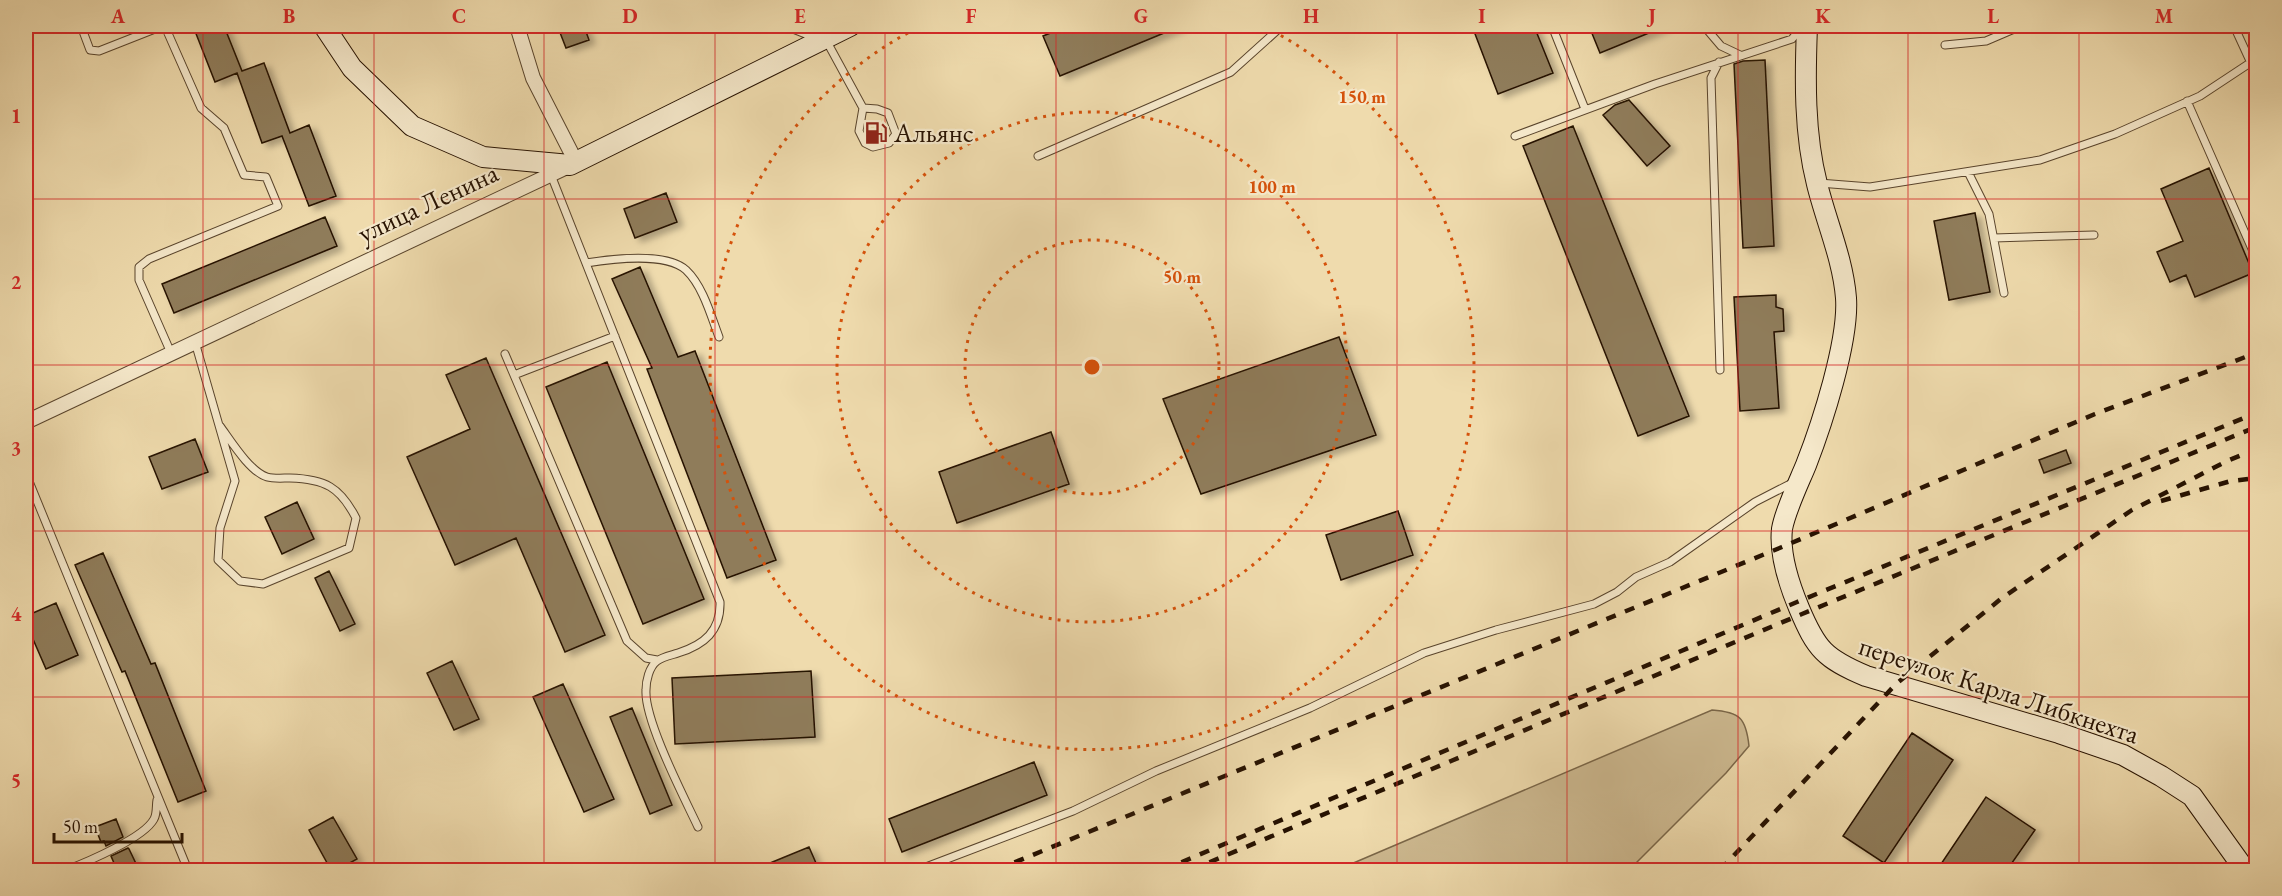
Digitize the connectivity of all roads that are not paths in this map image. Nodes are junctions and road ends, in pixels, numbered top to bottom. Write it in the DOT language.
graph roads {
  1 [pos="81,26"];
  2 [pos="324,26"];
  3 [pos="517,26"];
  4 [pos="795,26"];
  5 [pos="850,26"];
  6 [pos="1282,26"];
  7 [pos="1552,26"];
  8 [pos="1704,26"];
  9 [pos="1806,26"];
  10 [pos="2020,26"];
  11 [pos="2234,26"];
  12 [pos="825,38"];
  13 [pos="1945,45"];
  14 [pos="1740,55"];
  15 [pos="2254,61"];
  16 [pos="1719,62"];
  17 [pos="2187,101"];
  18 [pos="863,108"];
  19 [pos="1585,110"];
  20 [pos="1515,136"];
  21 [pos="1038,156"];
  22 [pos="573,164"];
  23 [pos="1968,172"];
  24 [pos="551,174"];
  25 [pos="1816,183"];
  26 [pos="2094,235"];
  27 [pos="1994,238"];
  28 [pos="2256,258"];
  29 [pos="586,263"];
  30 [pos="2004,293"];
  31 [pos="615,336"];
  32 [pos="719,337"];
  33 [pos="195,342"];
  34 [pos="171,353"];
  35 [pos="505,354"];
  36 [pos="1720,370"];
  37 [pos="514,375"];
  38 [pos="26,422"];
  39 [pos="220,426"];
  40 [pos="26,474"];
  41 [pos="1800,479"];
  42 [pos="657,660"];
  43 [pos="158,798"];
  44 [pos="698,827"];
  45 [pos="66,870"];
  46 [pos="188,870"];
  47 [pos="918,870"];
  48 [pos="2245,870"];
  1 -- 34 [label="lane"];
  2 -- 22 [label="main road"];
  3 -- 22 [label="street"];
  4 -- 12 [label="street"];
  5 -- 12 [label="main road, улица Ленина"];
  6 -- 21 [label="lane"];
  7 -- 19 [label="lane"];
  8 -- 14 [label="lane"];
  9 -- 14 [label="lane"];
  9 -- 25 [label="main road"];
  10 -- 13 [label="lane"];
  11 -- 15 [label="lane"];
  12 -- 18 [label="lane"];
  12 -- 22 [label="main road, улица Ленина"];
  14 -- 16 [label="lane"];
  15 -- 17 [label="lane"];
  16 -- 19 [label="lane"];
  16 -- 36 [label="lane"];
  17 -- 23 [label="lane"];
  17 -- 28 [label="lane"];
  18 -- 18 [label="lane"];
  19 -- 20 [label="lane"];
  22 -- 24 [label="street, улица Ленина"];
  23 -- 25 [label="lane"];
  23 -- 27 [label="lane"];
  24 -- 29 [label="lane"];
  24 -- 33 [label="street, улица Ленина"];
  25 -- 41 [label="main road"];
  26 -- 27 [label="lane"];
  27 -- 30 [label="lane"];
  29 -- 31 [label="lane"];
  29 -- 32 [label="lane"];
  31 -- 37 [label="lane"];
  31 -- 42 [label="lane"];
  33 -- 34 [label="street, улица Ленина"];
  33 -- 39 [label="lane"];
  34 -- 38 [label="street, улица Ленина"];
  35 -- 37 [label="lane"];
  37 -- 42 [label="lane"];
  39 -- 39 [label="lane"];
  40 -- 43 [label="lane"];
  41 -- 47 [label="lane"];
  41 -- 48 [label="main road, переулок Карла Либкнехта"];
  42 -- 44 [label="lane"];
  43 -- 45 [label="lane"];
  43 -- 46 [label="lane"];
}
